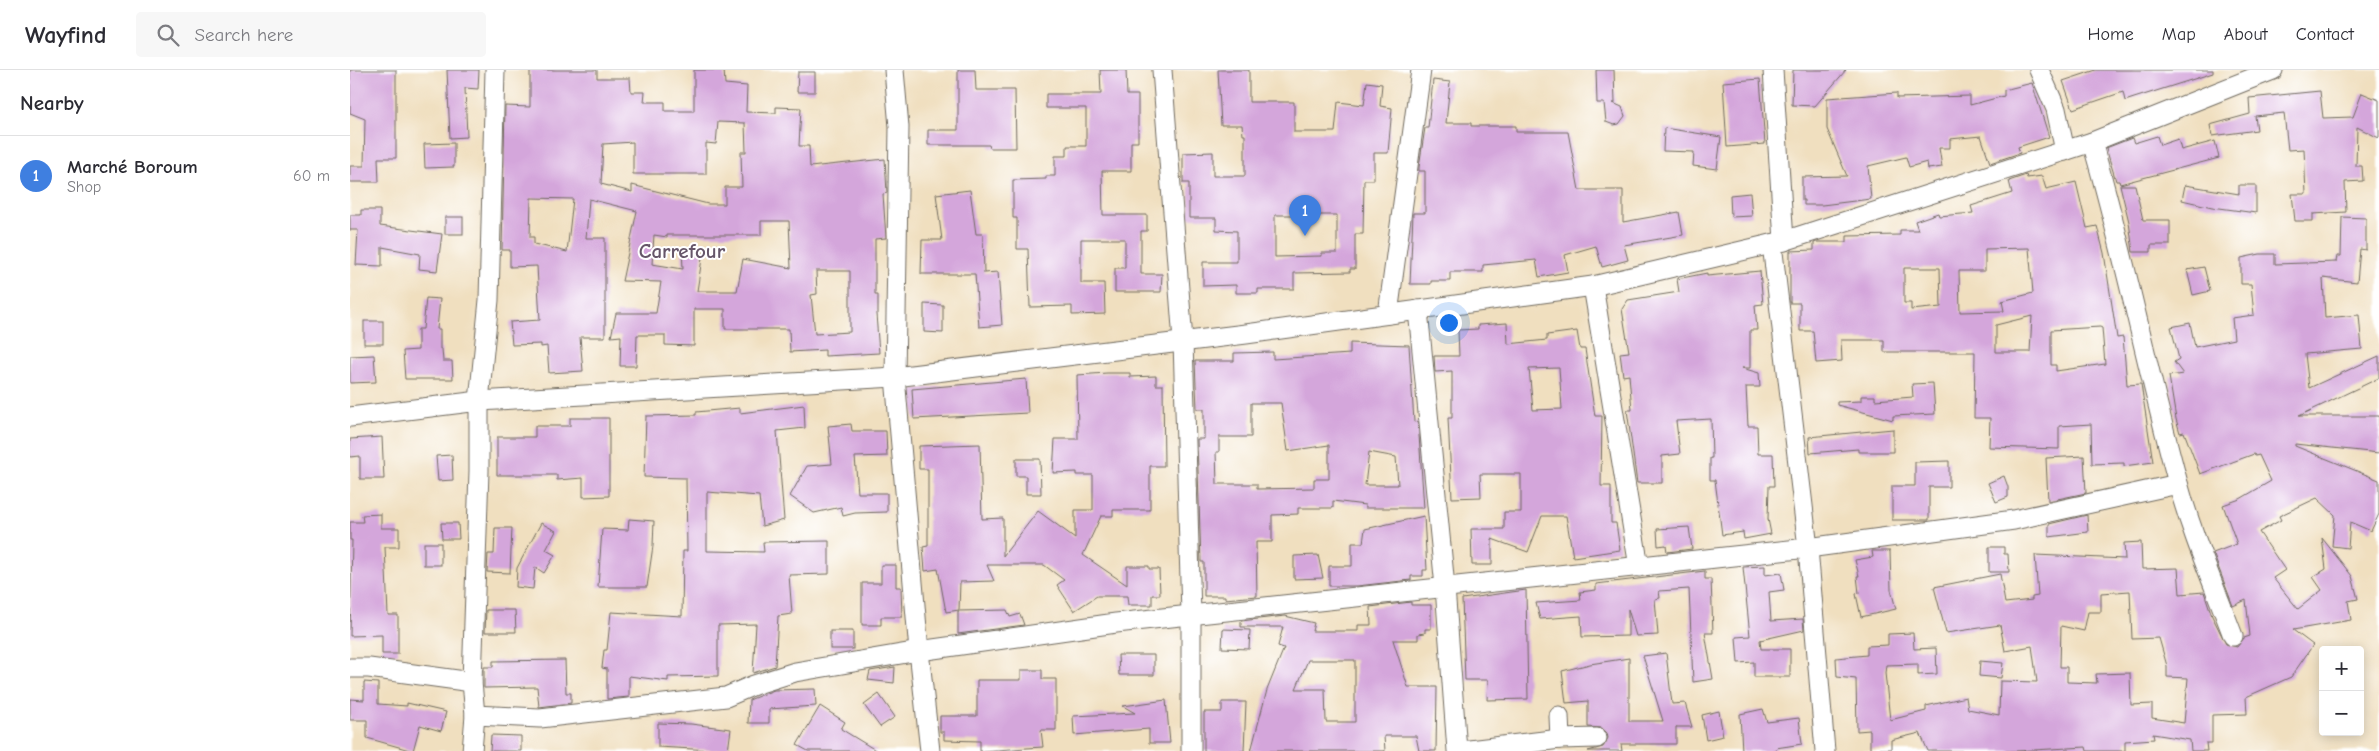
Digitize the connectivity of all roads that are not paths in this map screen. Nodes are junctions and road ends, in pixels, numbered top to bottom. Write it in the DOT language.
graph roads {
  1 [pos="495,70"];
  2 [pos="894,70"];
  3 [pos="1162,70"];
  4 [pos="1421,70"];
  5 [pos="1773,70"];
  6 [pos="2039,70"];
  7 [pos="2273,70"];
  8 [pos="2092,142"];
  9 [pos="2065,151"];
  10 [pos="1778,242"];
  11 [pos="1593,286"];
  12 [pos="1418,310"];
  13 [pos="1388,314"];
  14 [pos="1183,341"];
  15 [pos="896,377"];
  16 [pos="479,401"];
  17 [pos="350,417"];
  18 [pos="2178,484"];
  19 [pos="1808,548"];
  20 [pos="1639,567"];
  21 [pos="1445,587"];
  22 [pos="1191,614"];
  23 [pos="2233,636"];
  24 [pos="919,651"];
  25 [pos="350,668"];
  26 [pos="472,682"];
  27 [pos="475,715"];
  28 [pos="1559,716"];
  29 [pos="1597,738"];
  30 [pos="1560,739"];
  31 [pos="472,751"];
  32 [pos="930,751"];
  33 [pos="1191,751"];
  34 [pos="1457,751"];
  35 [pos="1461,751"];
  36 [pos="1825,751"];
  1 -- 16 [label="street"];
  2 -- 15 [label="street"];
  3 -- 14 [label="street"];
  4 -- 13 [label="street"];
  5 -- 10 [label="street"];
  6 -- 9 [label="street"];
  7 -- 8 [label="street"];
  8 -- 9 [label="street"];
  8 -- 18 [label="street"];
  9 -- 10 [label="street"];
  10 -- 11 [label="street"];
  10 -- 19 [label="street"];
  11 -- 12 [label="street"];
  11 -- 20 [label="street"];
  12 -- 13 [label="street"];
  12 -- 21 [label="street"];
  13 -- 14 [label="street"];
  14 -- 15 [label="street"];
  14 -- 22 [label="street"];
  15 -- 16 [label="street"];
  15 -- 24 [label="street"];
  16 -- 17 [label="street"];
  16 -- 26 [label="street"];
  18 -- 19 [label="street"];
  18 -- 23 [label="street"];
  19 -- 20 [label="street"];
  19 -- 36 [label="street"];
  20 -- 21 [label="street"];
  21 -- 22 [label="street"];
  21 -- 34 [label="street"];
  22 -- 24 [label="street"];
  22 -- 33 [label="street"];
  24 -- 27 [label="street"];
  24 -- 32 [label="street"];
  25 -- 26 [label="street"];
  26 -- 27 [label="street"];
  27 -- 31 [label="street"];
  28 -- 30 [label="street"];
  29 -- 30 [label="street"];
  30 -- 35 [label="street"];
}
